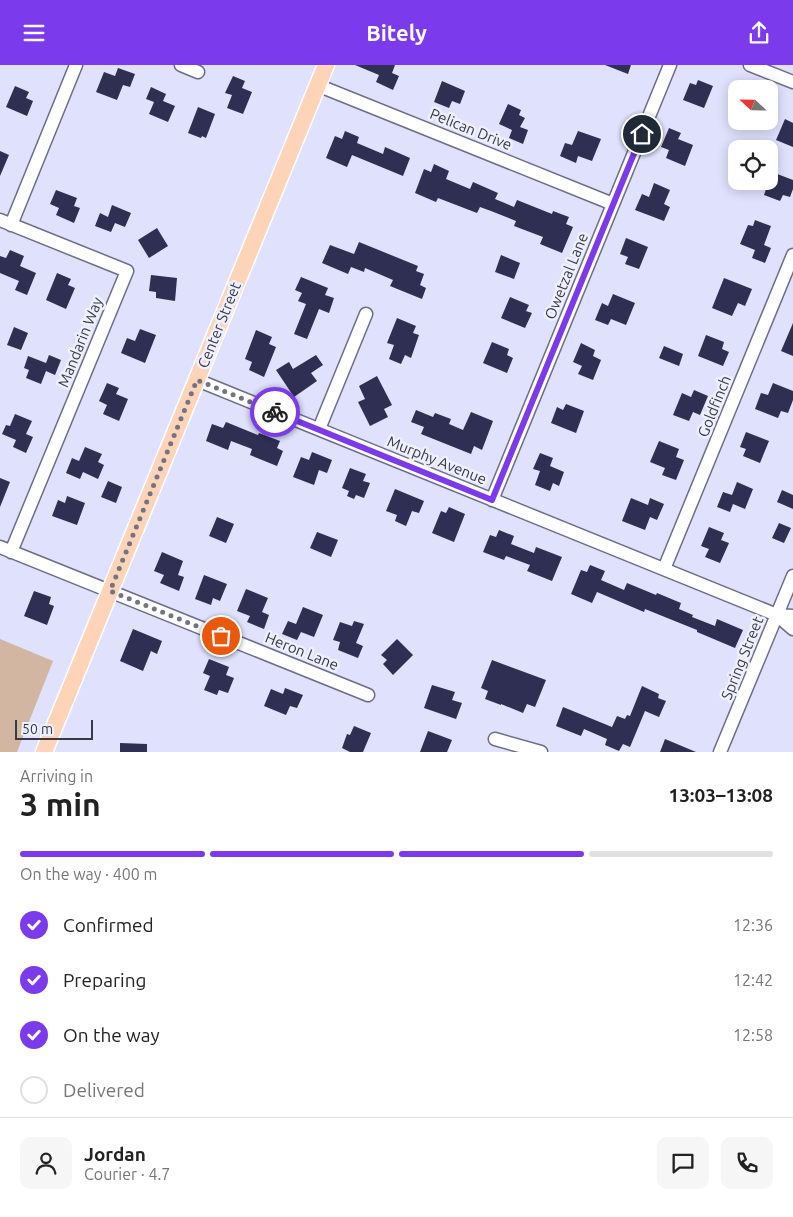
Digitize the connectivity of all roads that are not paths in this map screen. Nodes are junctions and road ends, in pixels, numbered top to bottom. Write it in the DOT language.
graph roads {
  1 [pos="76,65"];
  2 [pos="181,65"];
  3 [pos="326,65"];
  4 [pos="670,65"];
  5 [pos="750,65"];
  6 [pos="198,72"];
  7 [pos="793,82"];
  8 [pos="317,85"];
  9 [pos="613,203"];
  10 [pos="6,222"];
  11 [pos="793,255"];
  12 [pos="366,314"];
  13 [pos="197,380"];
  14 [pos="319,429"];
  15 [pos="492,500"];
  16 [pos="5,549"];
  17 [pos="664,569"];
  18 [pos="793,576"];
  19 [pos="110,591"];
  20 [pos="777,615"];
  21 [pos="793,616"];
  22 [pos="793,629"];
  23 [pos="368,695"];
  24 [pos="495,739"];
  25 [pos="44,752"];
  26 [pos="542,752"];
  27 [pos="720,752"];
  1 -- 10 [label="street"];
  2 -- 6 [label="street"];
  3 -- 8 [label="main road, Center Street"];
  4 -- 9 [label="street, Owetzal Lane"];
  5 -- 7 [label="street"];
  8 -- 9 [label="street, Pelican Drive"];
  8 -- 13 [label="main road, Center Street"];
  9 -- 15 [label="street, Owetzal Lane"];
  10 -- 16 [label="street, Mandarin Way"];
  11 -- 17 [label="street, Goldfinch"];
  12 -- 14 [label="street"];
  13 -- 14 [label="street, Murphy Avenue"];
  13 -- 19 [label="main road, Center Street"];
  14 -- 15 [label="street, Murphy Avenue"];
  15 -- 17 [label="street, Murphy Avenue"];
  16 -- 19 [label="street, Heron Lane"];
  17 -- 20 [label="street, Murphy Avenue"];
  18 -- 20 [label="street, Spring Street"];
  19 -- 23 [label="street, Heron Lane"];
  19 -- 25 [label="main road, Center Street"];
  20 -- 21 [label="street"];
  20 -- 22 [label="street"];
  20 -- 27 [label="street, Spring Street"];
  24 -- 26 [label="street"];
}
